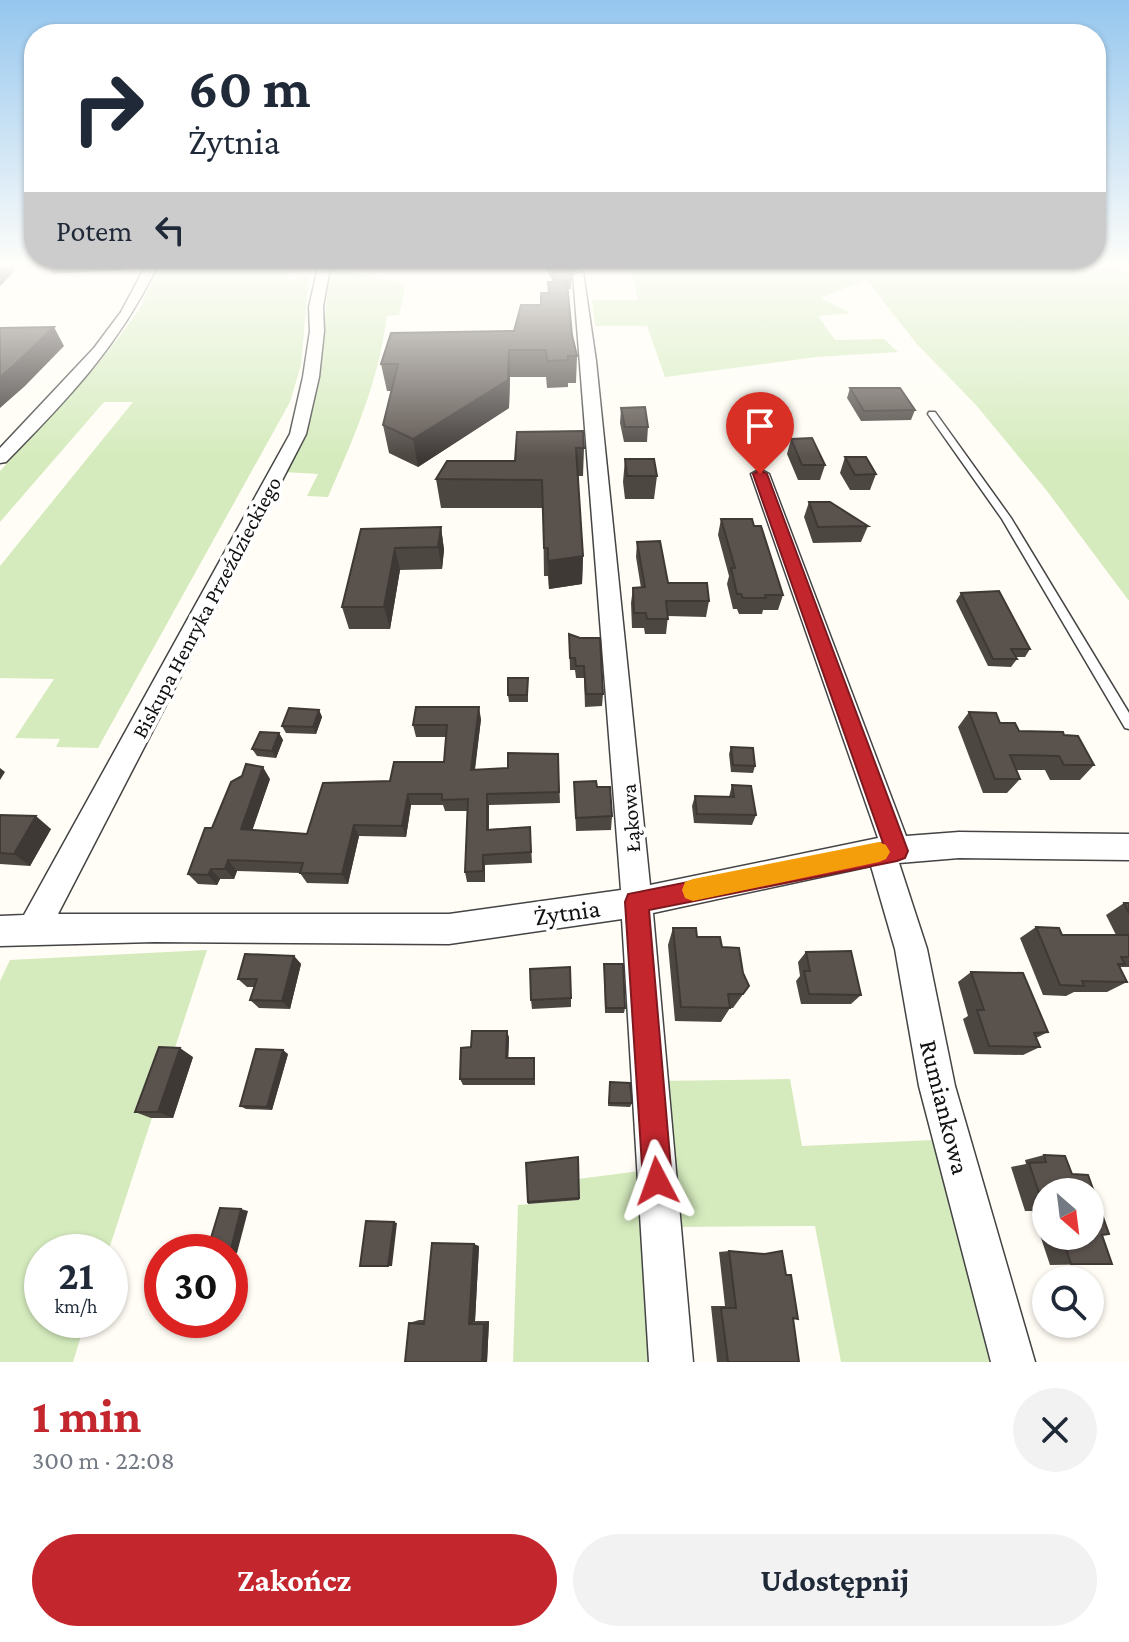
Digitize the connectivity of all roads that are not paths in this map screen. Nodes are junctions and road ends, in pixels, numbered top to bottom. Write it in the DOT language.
graph roads {
  1 [pos="114,331"];
  2 [pos="317,331"];
  3 [pos="588,331"];
  4 [pos="932,414"];
  5 [pos="0,458"];
  6 [pos="760,474"];
  7 [pos="1129,724"];
  8 [pos="1129,847"];
  9 [pos="889,851"];
  10 [pos="637,902"];
  11 [pos="33,930"];
  12 [pos="0,931"];
  13 [pos="671,1362"];
  14 [pos="1013,1362"];
  1 -- 5 [label="street"];
  2 -- 11 [label="street, Biskupa Henryka Przeździeckiego"];
  3 -- 10 [label="street, Łąkowa"];
  4 -- 7 [label="lane"];
  6 -- 9 [label="street, Rumiankowa"];
  8 -- 9 [label="street, Żytnia"];
  9 -- 10 [label="street, Żytnia"];
  9 -- 14 [label="street, Rumiankowa"];
  10 -- 11 [label="street, Żytnia"];
  10 -- 13 [label="street, Łąkowa"];
  11 -- 12 [label="street, Żytnia"];
}
